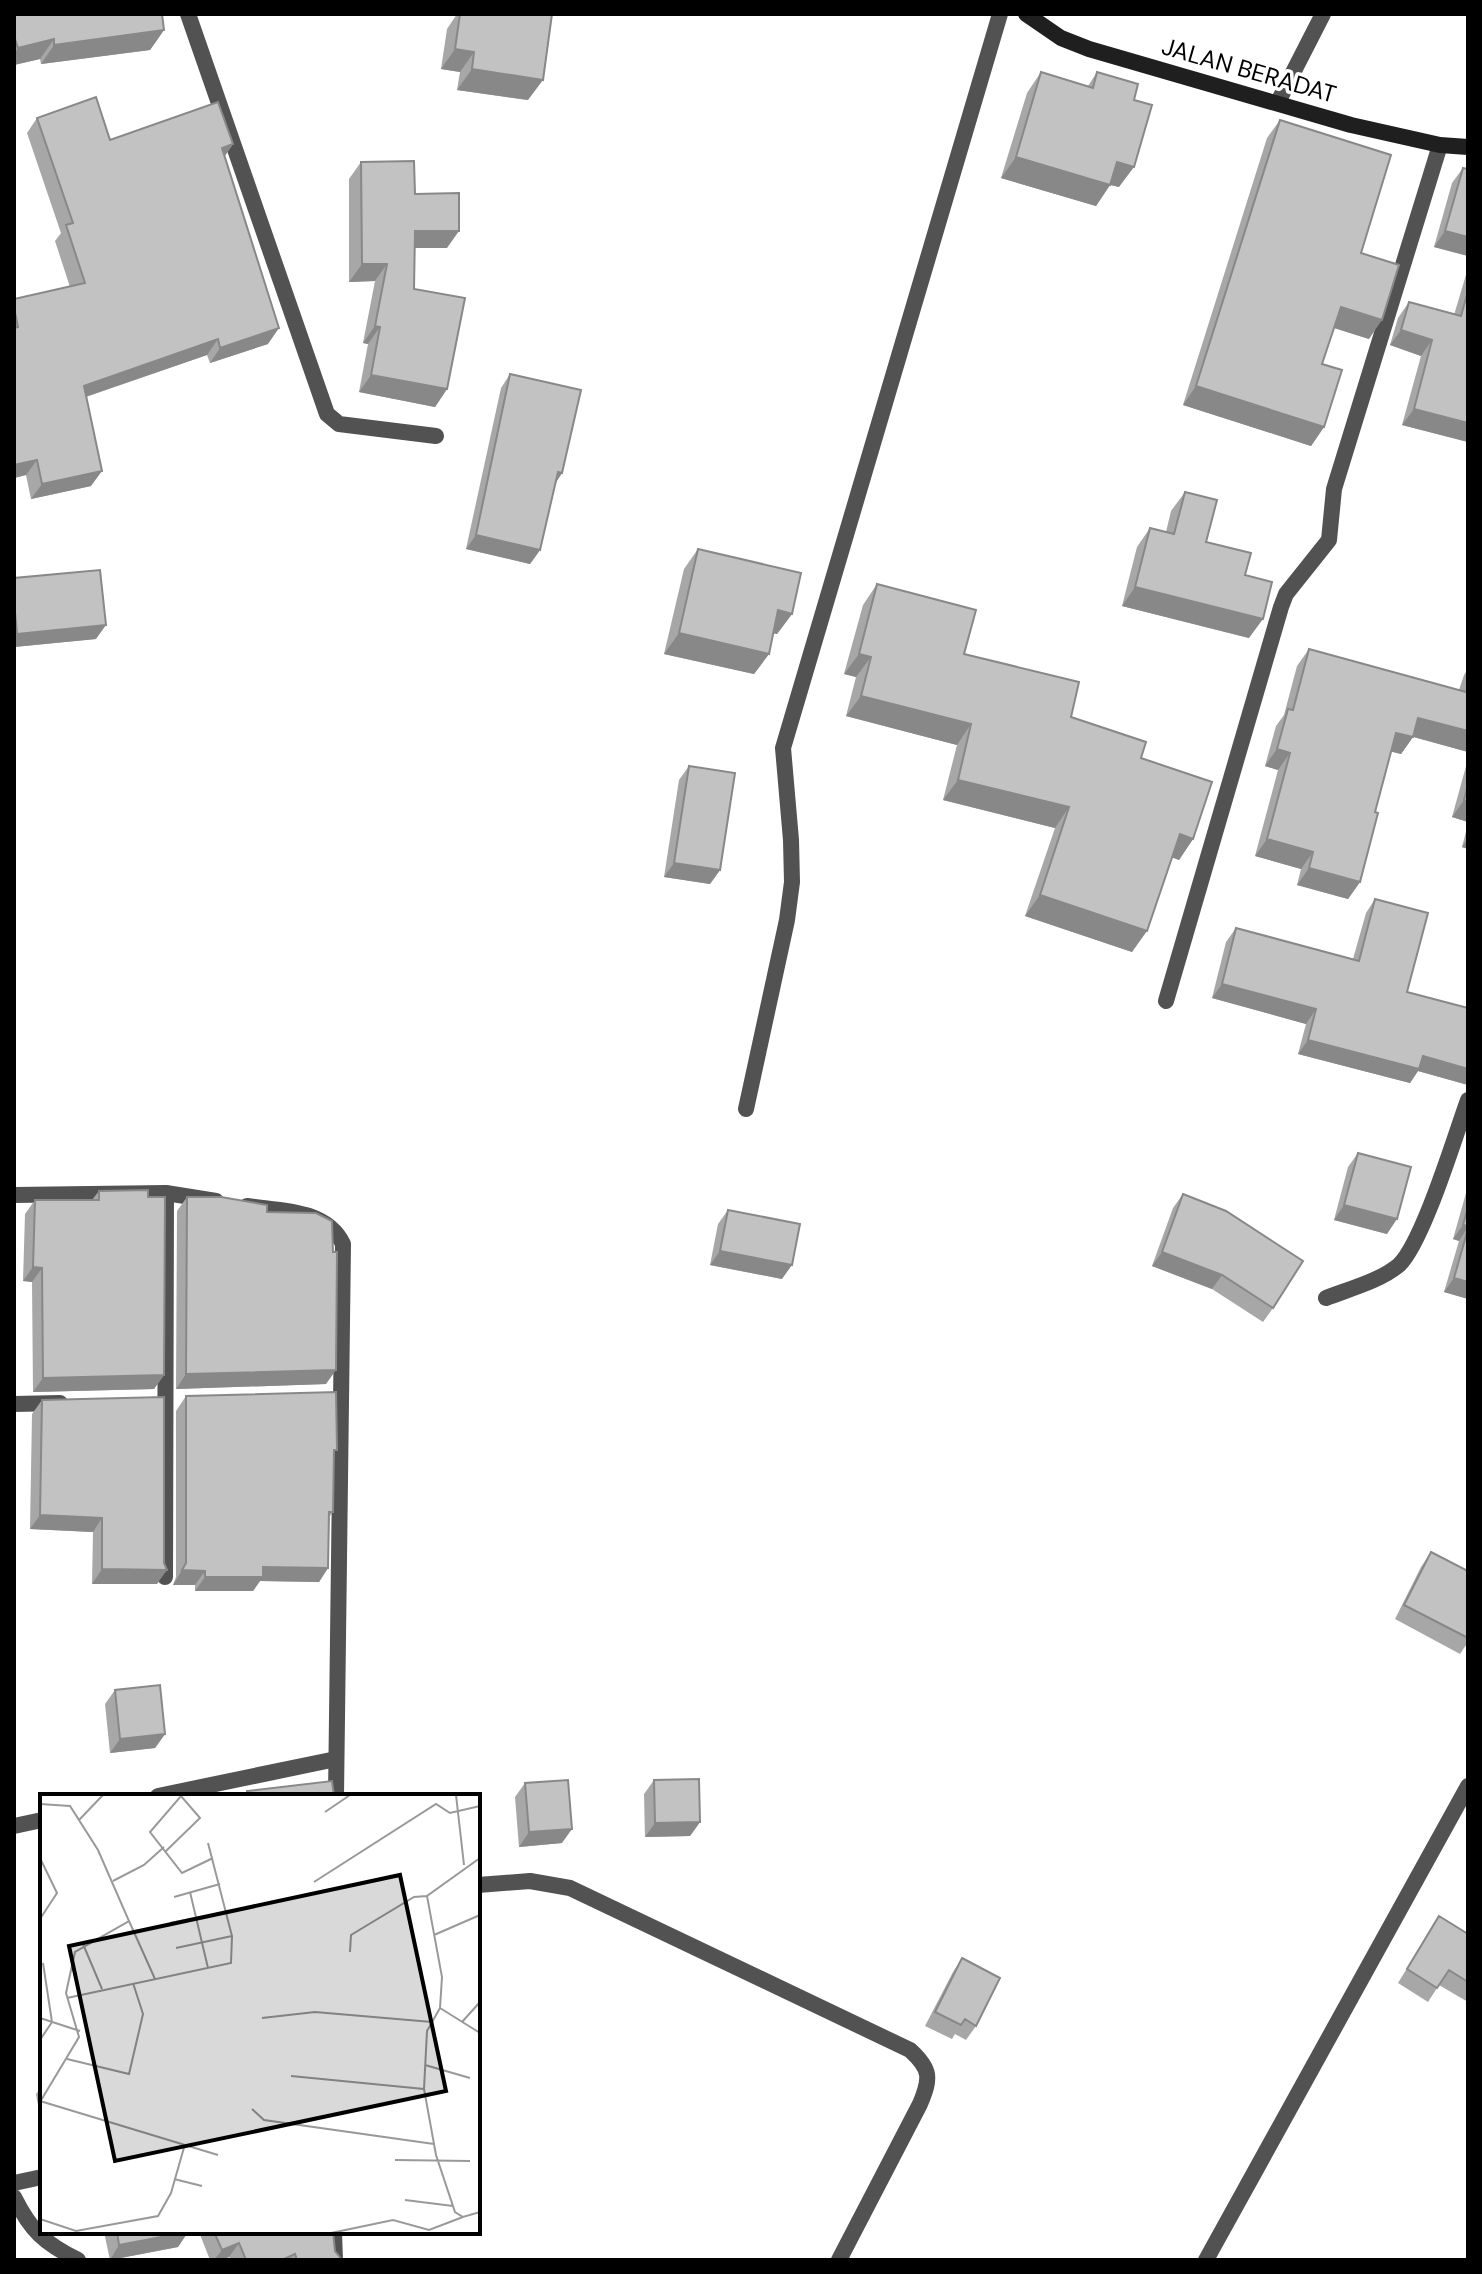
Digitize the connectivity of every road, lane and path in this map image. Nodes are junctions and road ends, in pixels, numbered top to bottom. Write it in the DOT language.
graph roads {
  1 [pos="188,14"];
  2 [pos="1000,14"];
  3 [pos="1026,14"];
  4 [pos="1323,14"];
  5 [pos="1278,102"];
  6 [pos="1440,145"];
  7 [pos="1468,147"];
  8 [pos="436,436"];
  9 [pos="1166,1001"];
  10 [pos="1468,1100"];
  11 [pos="746,1109"];
  12 [pos="166,1193"];
  13 [pos="14,1195"];
  14 [pos="1326,1298"];
  15 [pos="75,1403"];
  16 [pos="14,1404"];
  17 [pos="165,1577"];
  18 [pos="336,1759"];
  19 [pos="1467,1789"];
  20 [pos="168,1794"];
  21 [pos="336,1794"];
  22 [pos="40,1820"];
  23 [pos="14,1826"];
  24 [pos="480,1885"];
  25 [pos="40,2177"];
  26 [pos="14,2183"];
  27 [pos="14,2197"];
  28 [pos="334,2234"];
  29 [pos="78,2260"];
  30 [pos="335,2260"];
  31 [pos="839,2260"];
  32 [pos="1206,2260"];
  1 -- 8 [label="street"];
  2 -- 11 [label="street"];
  3 -- 5 [label="street, JALAN BERADAT"];
  4 -- 5 [label="street"];
  5 -- 6 [label="street, JALAN BERADAT"];
  6 -- 7 [label="street, JALAN BERADAT"];
  6 -- 9 [label="street"];
  10 -- 14 [label="street"];
  12 -- 13 [label="street"];
  12 -- 17 [label="street"];
  12 -- 18 [label="street"];
  15 -- 16 [label="street"];
  18 -- 20 [label="street"];
  18 -- 21 [label="street"];
  19 -- 32 [label="street"];
  22 -- 23 [label="street"];
  24 -- 31 [label="street"];
  25 -- 26 [label="street"];
  27 -- 29 [label="street"];
  28 -- 30 [label="street"];
}
